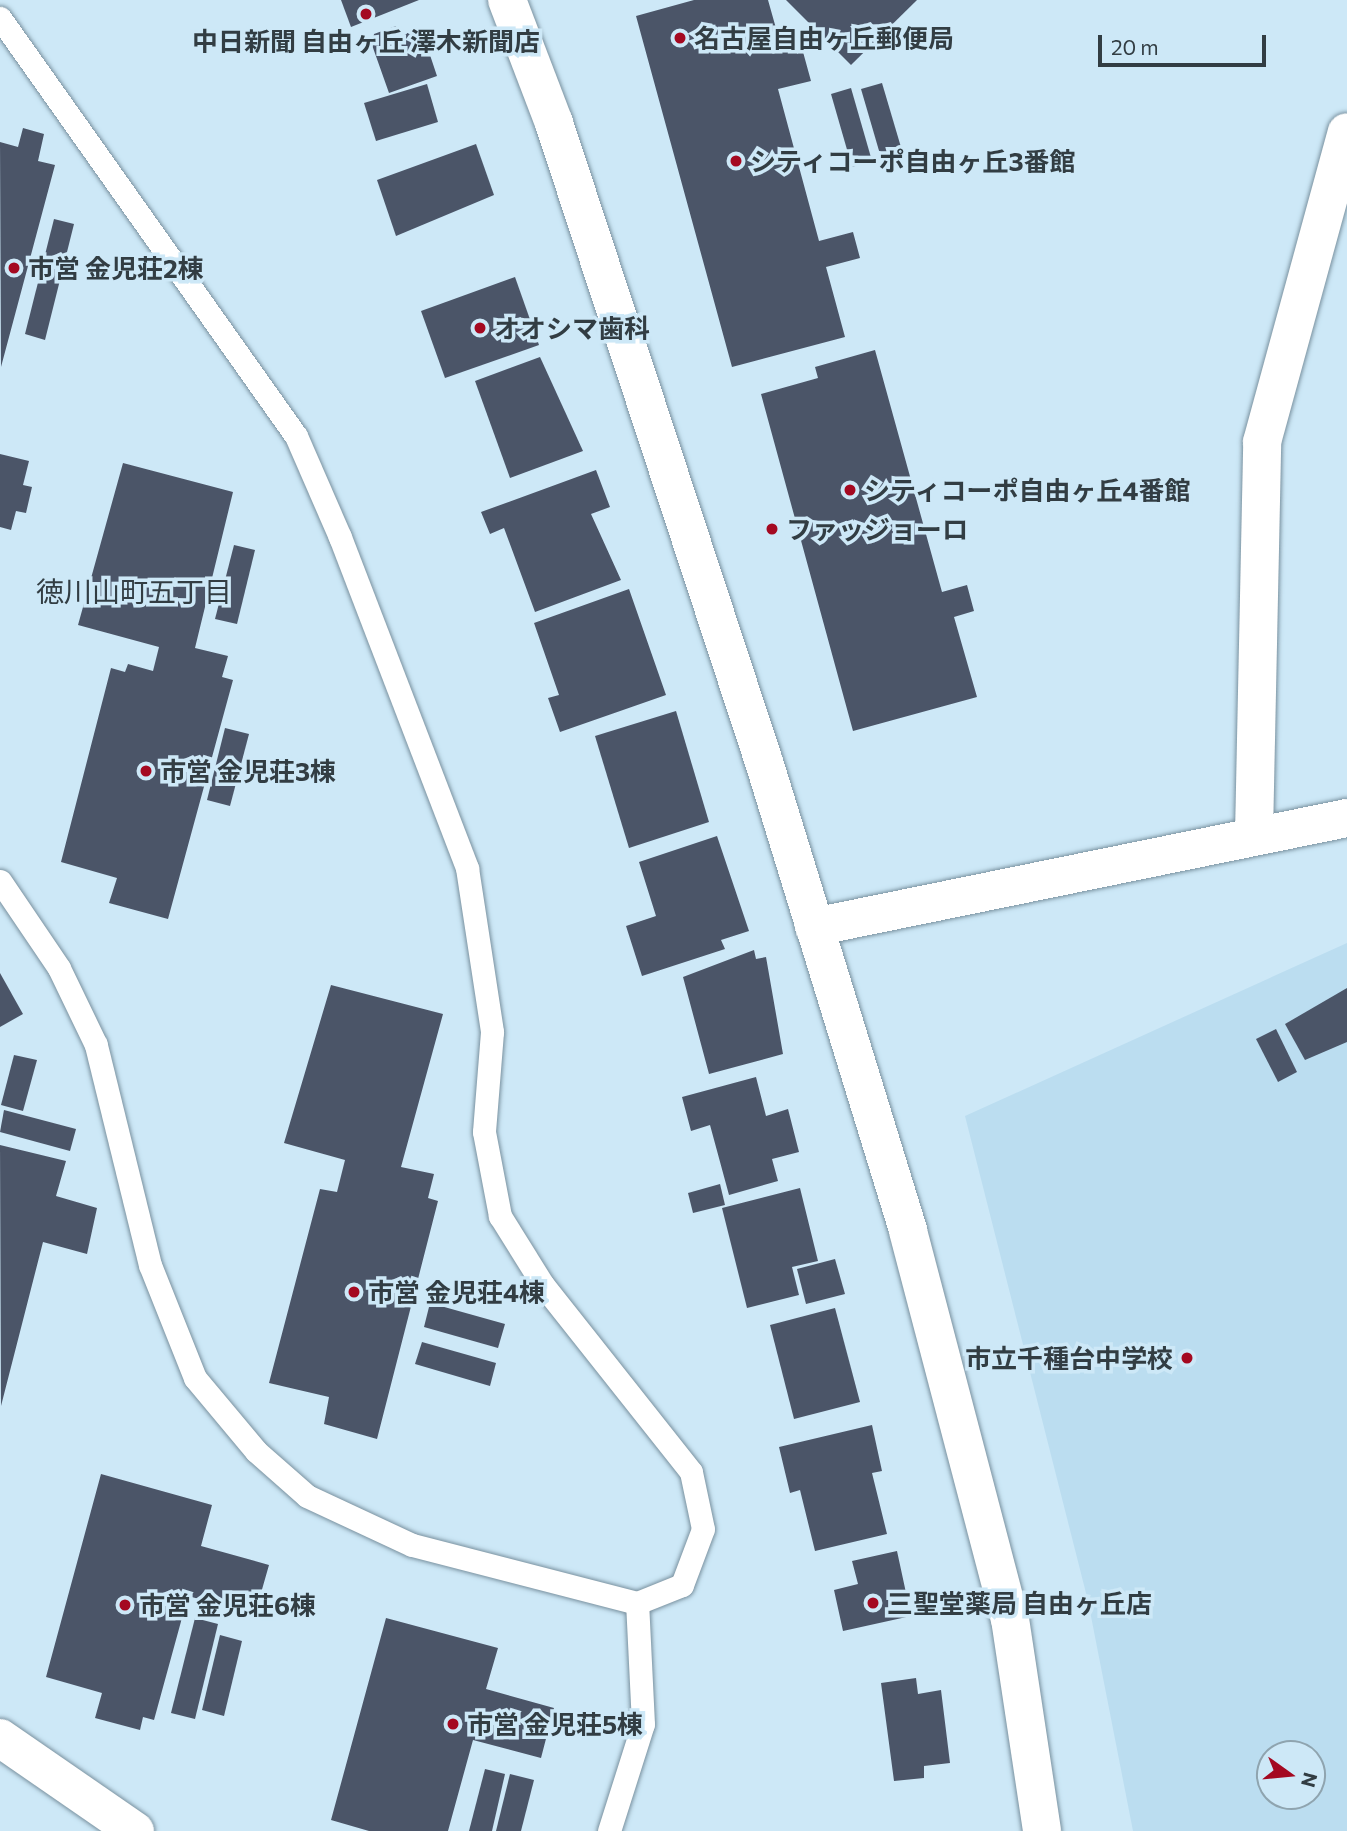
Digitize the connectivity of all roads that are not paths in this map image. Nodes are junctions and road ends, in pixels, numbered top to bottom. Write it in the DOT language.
graph roads {
  1 [pos="507,0"];
  2 [pos="0,18"];
  3 [pos="1347,132"];
  4 [pos="1347,818"];
  5 [pos="1254,835"];
  6 [pos="0,881"];
  7 [pos="814,927"];
  8 [pos="637,1603"];
  9 [pos="0,1738"];
  10 [pos="135,1831"];
  11 [pos="609,1831"];
  12 [pos="1042,1831"];
  1 -- 7 [label="street"];
  2 -- 8 [label="lane"];
  3 -- 5 [label="street"];
  4 -- 5 [label="street"];
  5 -- 7 [label="street"];
  6 -- 8 [label="lane"];
  7 -- 12 [label="street"];
  8 -- 11 [label="lane"];
  9 -- 10 [label="street"];
}
